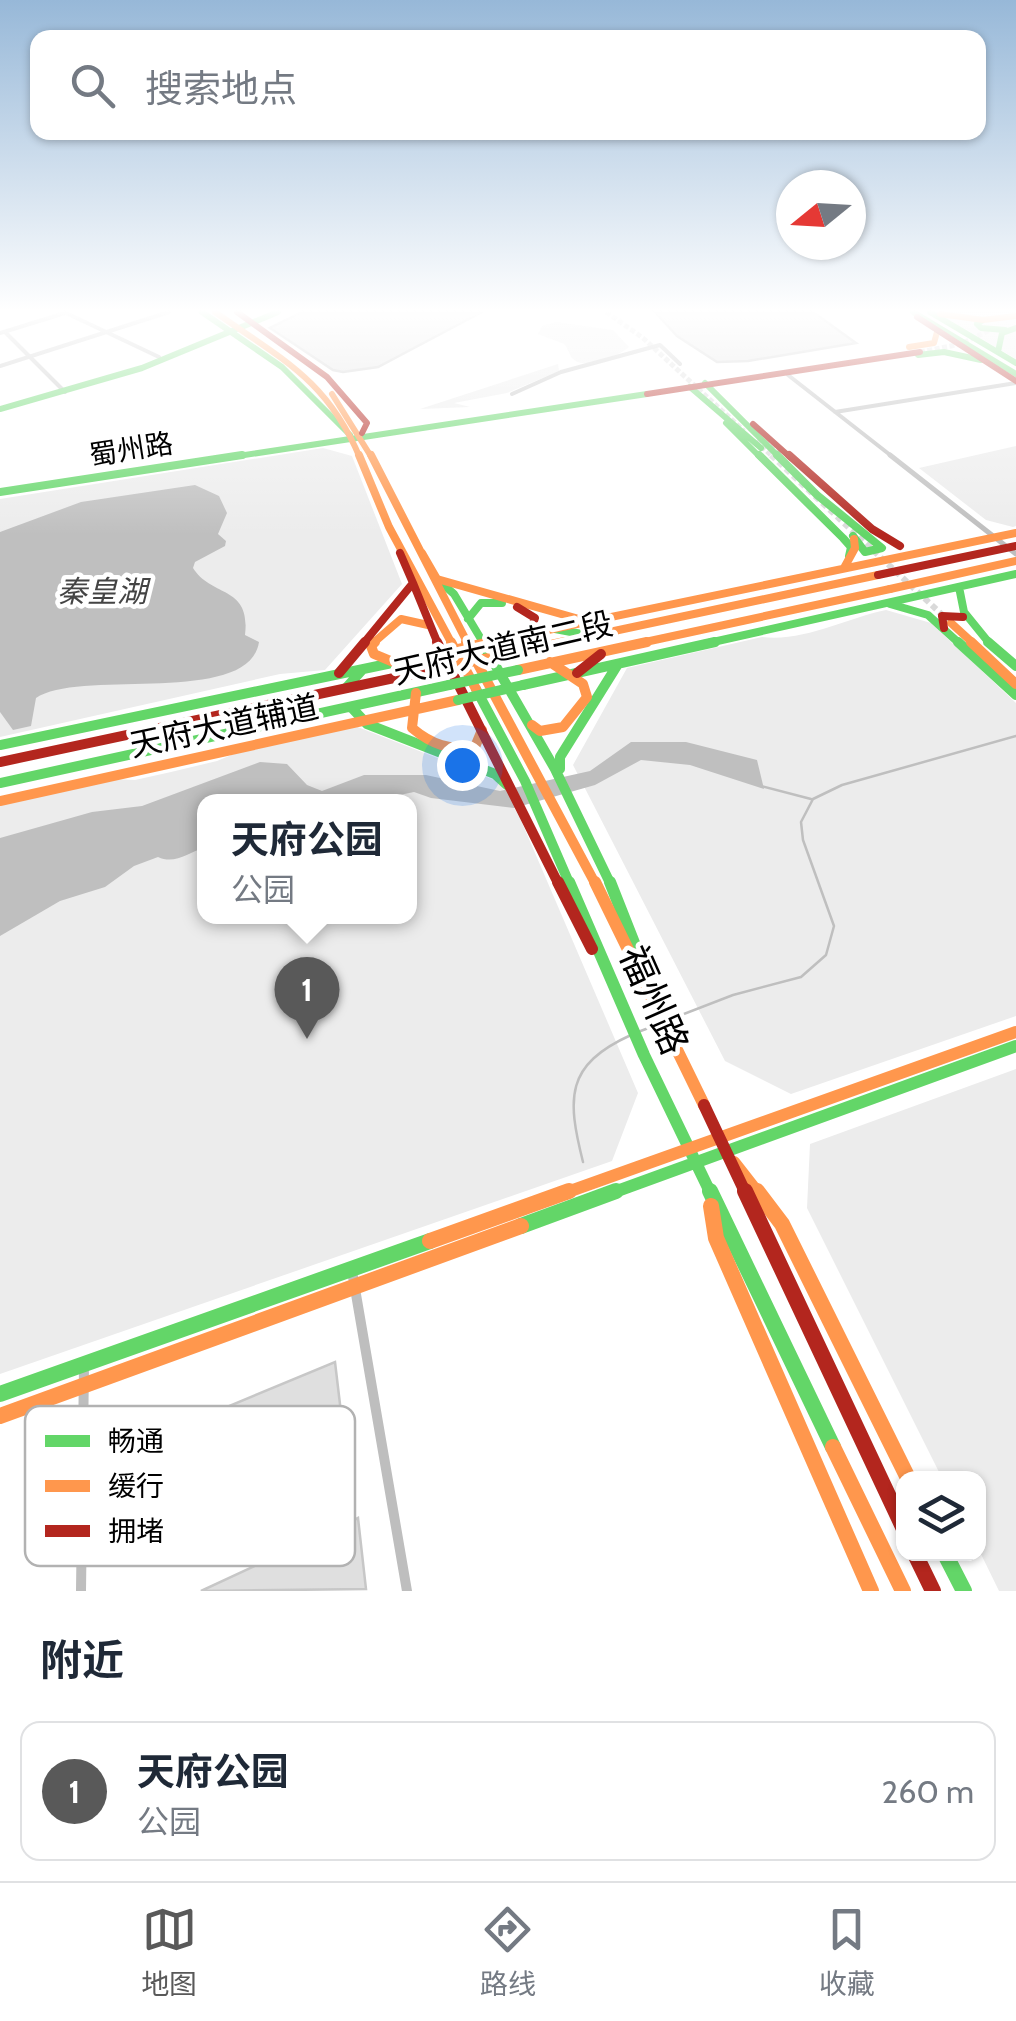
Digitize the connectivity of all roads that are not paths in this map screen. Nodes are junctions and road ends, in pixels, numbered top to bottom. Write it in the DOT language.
graph roads {
  1 [pos="60,386"];
  2 [pos="77,386"];
  3 [pos="77,386"];
  4 [pos="304,386"];
  5 [pos="324,386"];
  6 [pos="529,386"];
  7 [pos="687,386"];
  8 [pos="689,386"];
  9 [pos="709,386"];
  10 [pos="736,386"];
  11 [pos="802,386"];
  12 [pos="958,386"];
  13 [pos="64,391"];
  14 [pos="512,394"];
  15 [pos="660,394"];
  16 [pos="729,404"];
  17 [pos="711,407"];
  18 [pos="0,408"];
  19 [pos="835,412"];
  20 [pos="357,436"];
  21 [pos="782,454"];
  22 [pos="765,457"];
  23 [pos="0,490"];
  24 [pos="389,527"];
  25 [pos="407,529"];
  26 [pos="1016,533"];
  27 [pos="994,537"];
  28 [pos="877,540"];
  29 [pos="900,546"];
  30 [pos="852,547"];
  31 [pos="1015,551"];
  32 [pos="924,552"];
  33 [pos="844,568"];
  34 [pos="1016,574"];
  35 [pos="438,578"];
  36 [pos="413,584"];
  37 [pos="958,587"];
  38 [pos="887,603"];
  39 [pos="468,619"];
  40 [pos="589,622"];
  41 [pos="954,623"];
  42 [pos="428,625"];
  43 [pos="555,629"];
  44 [pos="532,634"];
  45 [pos="591,636"];
  46 [pos="524,650"];
  47 [pos="606,650"];
  48 [pos="550,662"];
  49 [pos="394,663"];
  50 [pos="618,664"];
  51 [pos="1016,666"];
  52 [pos="363,669"];
  53 [pos="420,673"];
  54 [pos="338,674"];
  55 [pos="572,674"];
  56 [pos="1016,680"];
  57 [pos="345,689"];
  58 [pos="416,693"];
  59 [pos="1016,694"];
  60 [pos="350,708"];
  61 [pos="417,708"];
  62 [pos="525,719"];
  63 [pos="362,721"];
  64 [pos="482,728"];
  65 [pos="0,745"];
  66 [pos="0,762"];
  67 [pos="564,780"];
  68 [pos="0,783"];
  69 [pos="516,795"];
  70 [pos="0,801"];
  71 [pos="645,975"];
  72 [pos="613,985"];
  73 [pos="1016,1032"];
  74 [pos="1016,1046"];
  75 [pos="718,1139"];
  76 [pos="691,1148"];
  77 [pos="726,1152"];
  78 [pos="708,1184"];
  79 [pos="352,1270"];
  80 [pos="354,1287"];
  81 [pos="84,1364"];
  82 [pos="82,1387"];
  83 [pos="0,1394"];
  84 [pos="28,1406"];
  85 [pos="82,1406"];
  86 [pos="25,1407"];
  87 [pos="0,1416"];
  88 [pos="905,1471"];
  89 [pos="896,1511"];
  90 [pos="919,1561"];
  91 [pos="949,1561"];
  92 [pos="81,1566"];
  93 [pos="81,1591"];
  94 [pos="407,1591"];
  95 [pos="871,1591"];
  96 [pos="903,1591"];
  97 [pos="934,1591"];
  98 [pos="964,1591"];
  1 -- 13 [label="street"];
  2 -- 13 [label="main road"];
  3 -- 13 [label="main road"];
  4 -- 20 [label="main road, 福州路"];
  5 -- 20 [label="main road, 福州路"];
  6 -- 14 [label="street"];
  7 -- 20 [label="main road, 蜀州路"];
  8 -- 15 [label="main road, 蜀州路"];
  8 -- 17 [label="main road"];
  9 -- 16 [label="main road"];
  10 -- 16 [label="main road"];
  11 -- 19 [label="street"];
  12 -- 19 [label="street"];
  13 -- 18 [label="main road"];
  15 -- 17 [label="main road"];
  15 -- 20 [label="main road, 蜀州路"];
  16 -- 28 [label="main road"];
  16 -- 29 [label="main road"];
  17 -- 30 [label="main road"];
  17 -- 30 [label="main road"];
  19 -- 27 [label="street"];
  20 -- 23 [label="main road, 蜀州路"];
  20 -- 24 [label="main road, 福州路"];
  20 -- 25 [label="main road, 福州路"];
  21 -- 28 [label="main road"];
  22 -- 30 [label="main road"];
  24 -- 36 [label="main road"];
  24 -- 72 [label="main road, 福州路"];
  25 -- 35 [label="main road"];
  25 -- 71 [label="main road, 福州路"];
  26 -- 27 [label="main road, 天府大道辅道"];
  27 -- 31 [label="street"];
  27 -- 32 [label="main road, 天府大道辅道"];
  28 -- 29 [label="main road"];
  28 -- 30 [label="main road"];
  29 -- 32 [label="main road"];
  30 -- 33 [label="main road"];
  31 -- 45 [label="main road, 天府大道南二段, bridge"];
  31 -- 47 [label="main road, 天府大道南二段, bridge"];
  32 -- 33 [label="main road, 天府大道辅道"];
  33 -- 40 [label="main road, 天府大道辅道"];
  34 -- 37 [label="main road, 天府大道辅道"];
  35 -- 39 [label="main road"];
  35 -- 40 [label="main road"];
  36 -- 42 [label="main road"];
  36 -- 54 [label="main road"];
  37 -- 38 [label="main road, 天府大道辅道"];
  37 -- 41 [label="main road"];
  38 -- 41 [label="main road"];
  38 -- 50 [label="main road, 天府大道辅道"];
  39 -- 44 [label="main road"];
  39 -- 62 [label="main road"];
  40 -- 43 [label="main road, 天府大道辅道"];
  41 -- 51 [label="main road"];
  41 -- 56 [label="main road"];
  41 -- 59 [label="main road"];
  42 -- 49 [label="main road"];
  42 -- 64 [label="main road"];
  43 -- 44 [label="main road, 天府大道辅道"];
  43 -- 45 [label="main road"];
  44 -- 46 [label="main road"];
  44 -- 49 [label="main road, 天府大道辅道, bridge"];
  45 -- 46 [label="main road, 天府大道南二段"];
  46 -- 53 [label="main road, 天府大道南二段, bridge"];
  47 -- 48 [label="main road, 天府大道南二段"];
  47 -- 55 [label="main road"];
  48 -- 55 [label="main road"];
  48 -- 58 [label="main road, 天府大道南二段, bridge"];
  49 -- 52 [label="main road, 天府大道辅道"];
  49 -- 53 [label="main road"];
  50 -- 55 [label="main road, 天府大道辅道"];
  50 -- 67 [label="main road"];
  52 -- 54 [label="main road, 天府大道辅道"];
  52 -- 57 [label="main road"];
  53 -- 57 [label="main road, 天府大道南二段"];
  54 -- 65 [label="main road, 天府大道辅道"];
  55 -- 61 [label="main road, 天府大道辅道, bridge"];
  55 -- 62 [label="main road"];
  57 -- 66 [label="main road, 天府大道南二段"];
  58 -- 60 [label="main road, 天府大道南二段"];
  58 -- 61 [label="main road"];
  60 -- 63 [label="main road"];
  60 -- 68 [label="main road, 天府大道南二段"];
  61 -- 63 [label="main road, 天府大道辅道"];
  61 -- 64 [label="main road"];
  62 -- 67 [label="main road"];
  63 -- 69 [label="main road"];
  63 -- 70 [label="main road, 天府大道辅道"];
  64 -- 69 [label="main road"];
  67 -- 71 [label="main road"];
  69 -- 72 [label="main road"];
  71 -- 75 [label="main road, 福州路"];
  72 -- 76 [label="main road, 福州路"];
  73 -- 75 [label="main road"];
  74 -- 77 [label="main road"];
  75 -- 76 [label="main road"];
  75 -- 77 [label="main road, 福州路"];
  76 -- 78 [label="main road, 福州路"];
  76 -- 79 [label="main road"];
  77 -- 80 [label="main road"];
  77 -- 88 [label="main road"];
  77 -- 89 [label="main road, 福州路"];
  78 -- 95 [label="main road"];
  78 -- 96 [label="main road, 福州路"];
  79 -- 80 [label="street"];
  79 -- 81 [label="main road"];
  80 -- 82 [label="main road"];
  80 -- 94 [label="street"];
  81 -- 82 [label="street"];
  81 -- 83 [label="main road"];
  82 -- 84 [label="main road"];
  82 -- 85 [label="street"];
  86 -- 87 [label="main road"];
  90 -- 97 [label="main road"];
  91 -- 98 [label="main road"];
  92 -- 93 [label="street"];
}
